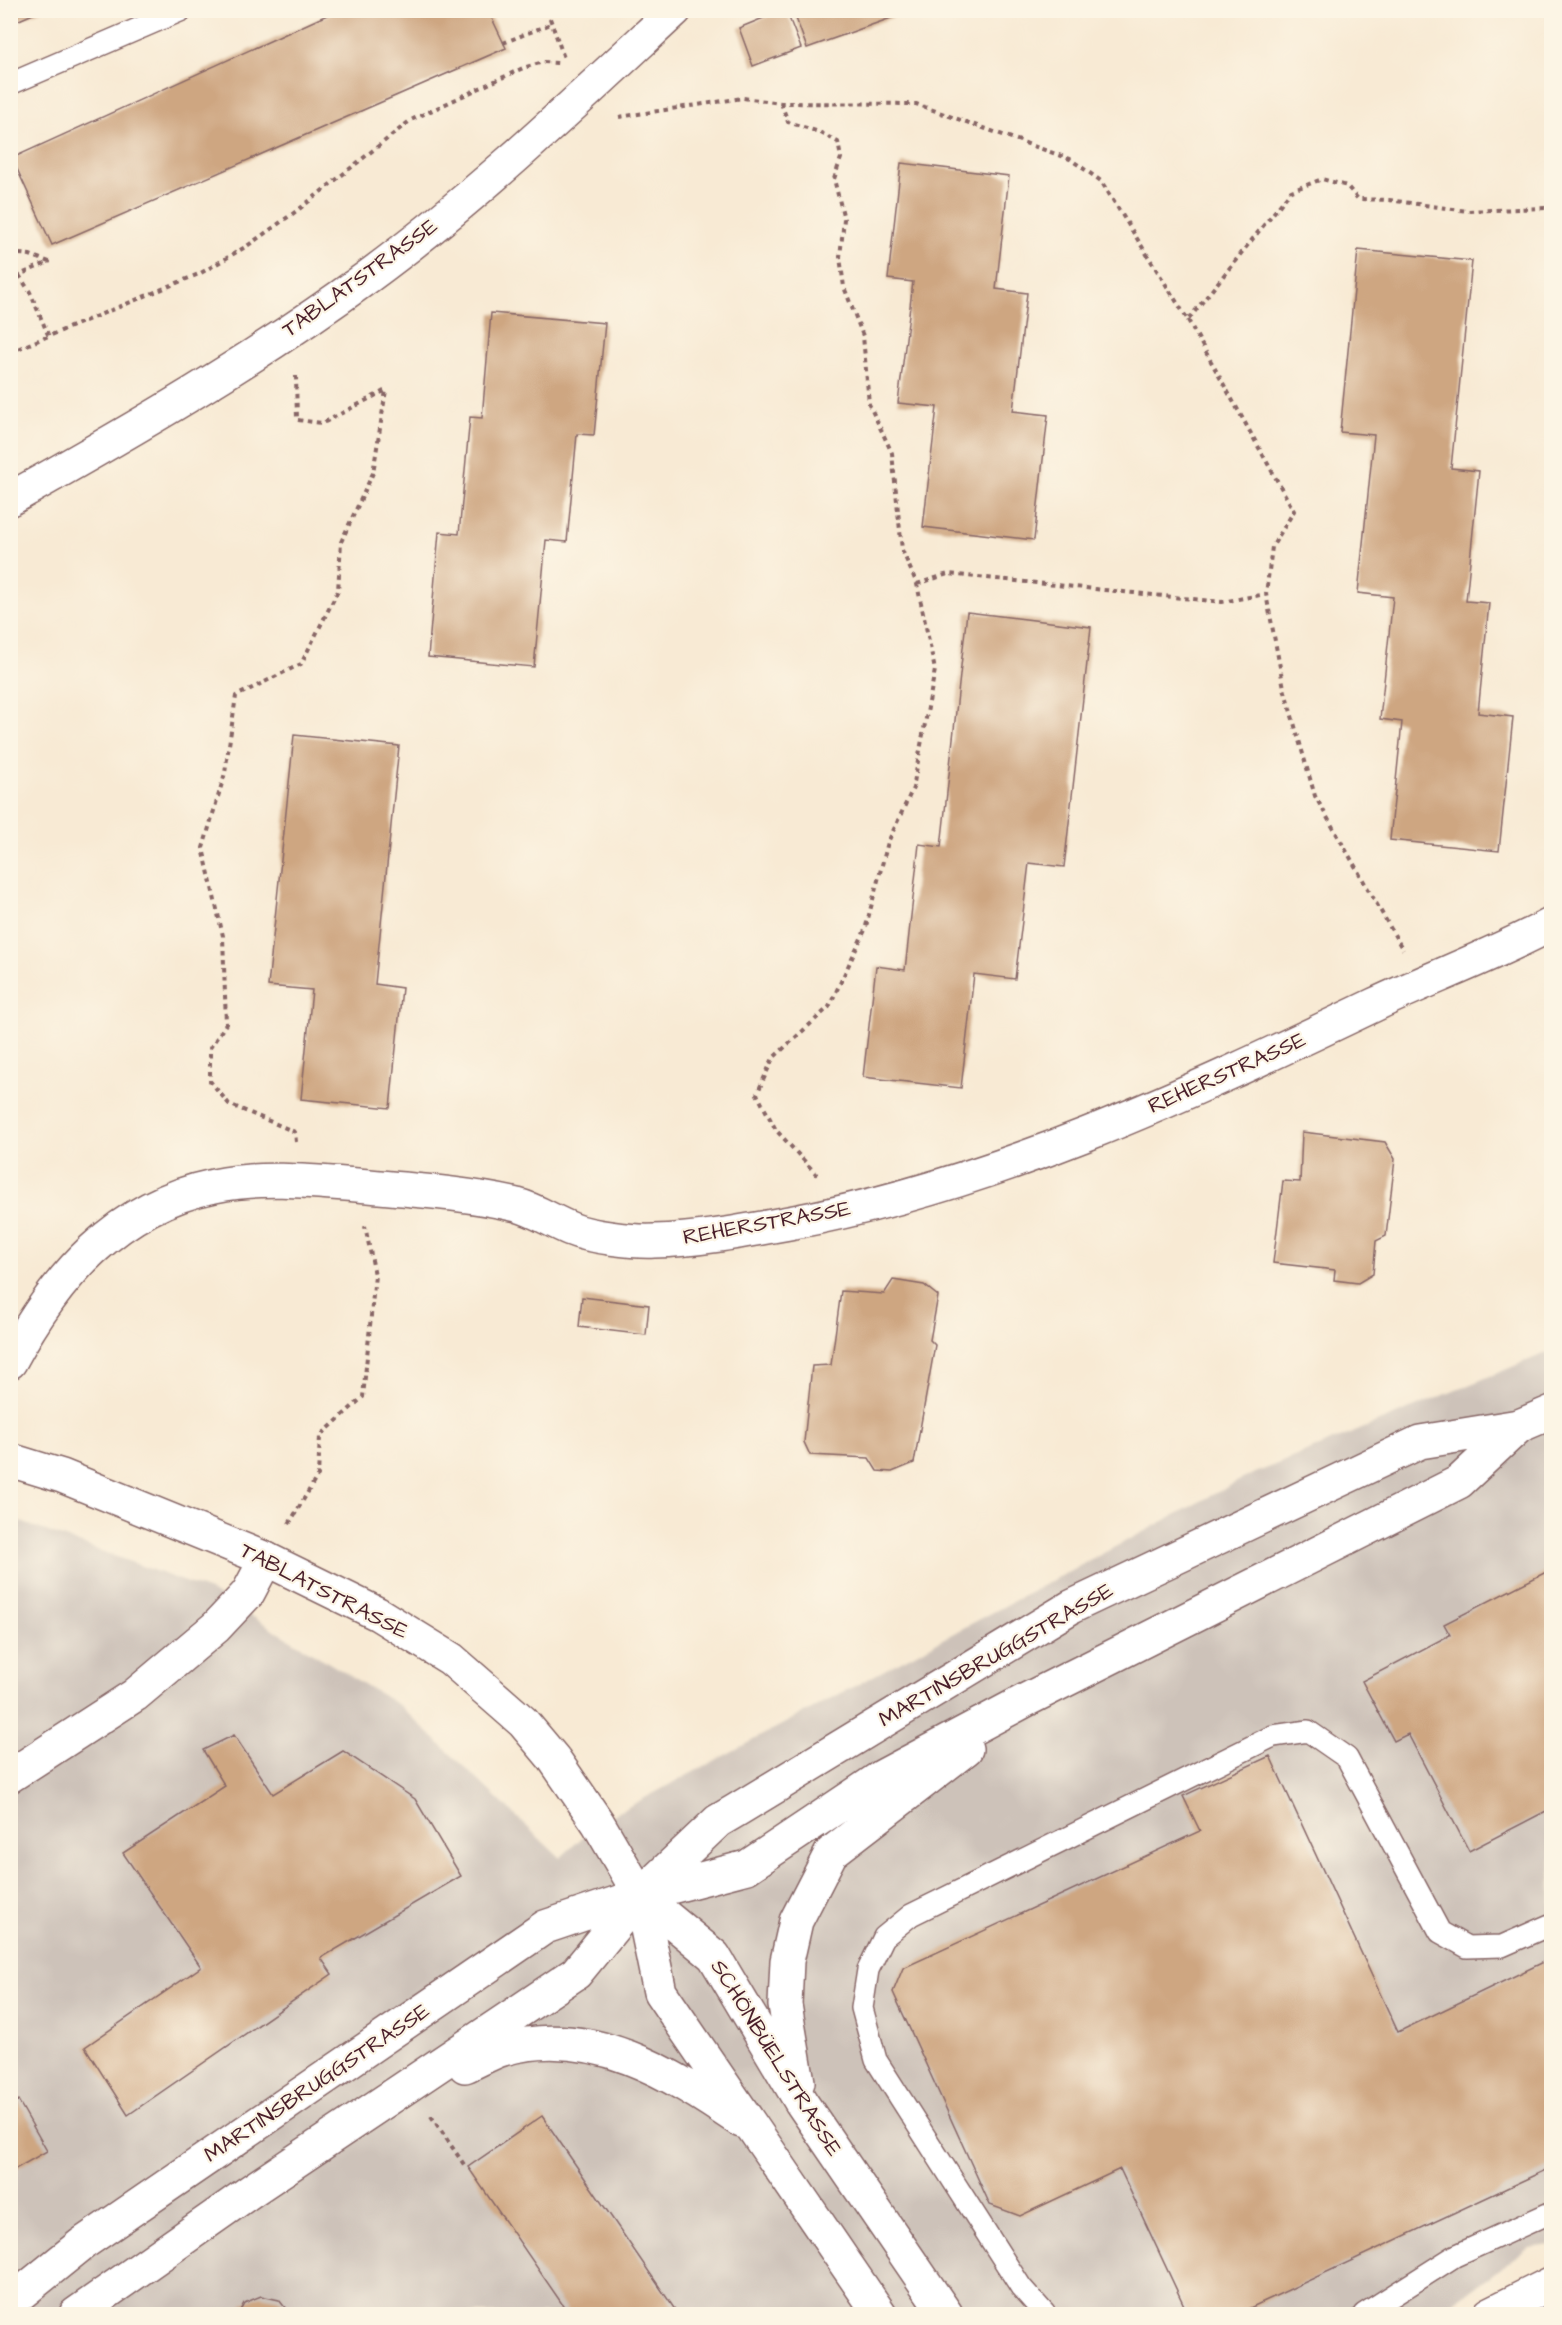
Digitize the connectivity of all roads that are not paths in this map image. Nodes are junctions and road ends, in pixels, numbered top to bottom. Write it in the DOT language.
graph roads {
  1 [pos="182,10"];
  2 [pos="675,10"];
  3 [pos="10,84"];
  4 [pos="10,499"];
  5 [pos="1551,924"];
  6 [pos="10,1362"];
  7 [pos="1551,1412"];
  8 [pos="1519,1426"];
  9 [pos="10,1460"];
  10 [pos="266,1559"];
  11 [pos="1026,1700"];
  12 [pos="10,1776"];
  13 [pos="640,1895"];
  14 [pos="1551,1924"];
  15 [pos="801,2102"];
  16 [pos="382,2104"];
  17 [pos="757,2133"];
  18 [pos="1551,2212"];
  19 [pos="1551,2283"];
  20 [pos="10,2302"];
  21 [pos="76,2314"];
  22 [pos="880,2314"];
  23 [pos="946,2314"];
  24 [pos="1045,2314"];
  25 [pos="1364,2314"];
  26 [pos="1490,2314"];
  1 -- 3 [label="lane"];
  2 -- 4 [label="main road, TABLATSTRASSE"];
  5 -- 6 [label="main road, REHERSTRASSE"];
  7 -- 8 [label="main road, MARTINSBRUGGSTRASSE"];
  8 -- 11 [label="main road, MARTINSBRUGGSTRASSE"];
  8 -- 13 [label="main road, MARTINSBRUGGSTRASSE"];
  9 -- 10 [label="main road, TABLATSTRASSE"];
  10 -- 12 [label="main road"];
  10 -- 13 [label="main road, TABLATSTRASSE"];
  11 -- 13 [label="main road, MARTINSBRUGGSTRASSE"];
  11 -- 15 [label="main road, MARTINSBRUGGSTRASSE"];
  13 -- 15 [label="main road, SCHÖNBÜELSTRASSE"];
  13 -- 16 [label="main road, MARTINSBRUGGSTRASSE"];
  13 -- 17 [label="main road"];
  13 -- 20 [label="main road, MARTINSBRUGGSTRASSE"];
  14 -- 24 [label="lane"];
  15 -- 23 [label="main road, SCHÖNBÜELSTRASSE"];
  16 -- 17 [label="main road, MARTINSBRUGGSTRASSE"];
  16 -- 21 [label="main road, MARTINSBRUGGSTRASSE"];
  17 -- 22 [label="main road"];
  18 -- 25 [label="lane"];
  19 -- 26 [label="main road"];
}
